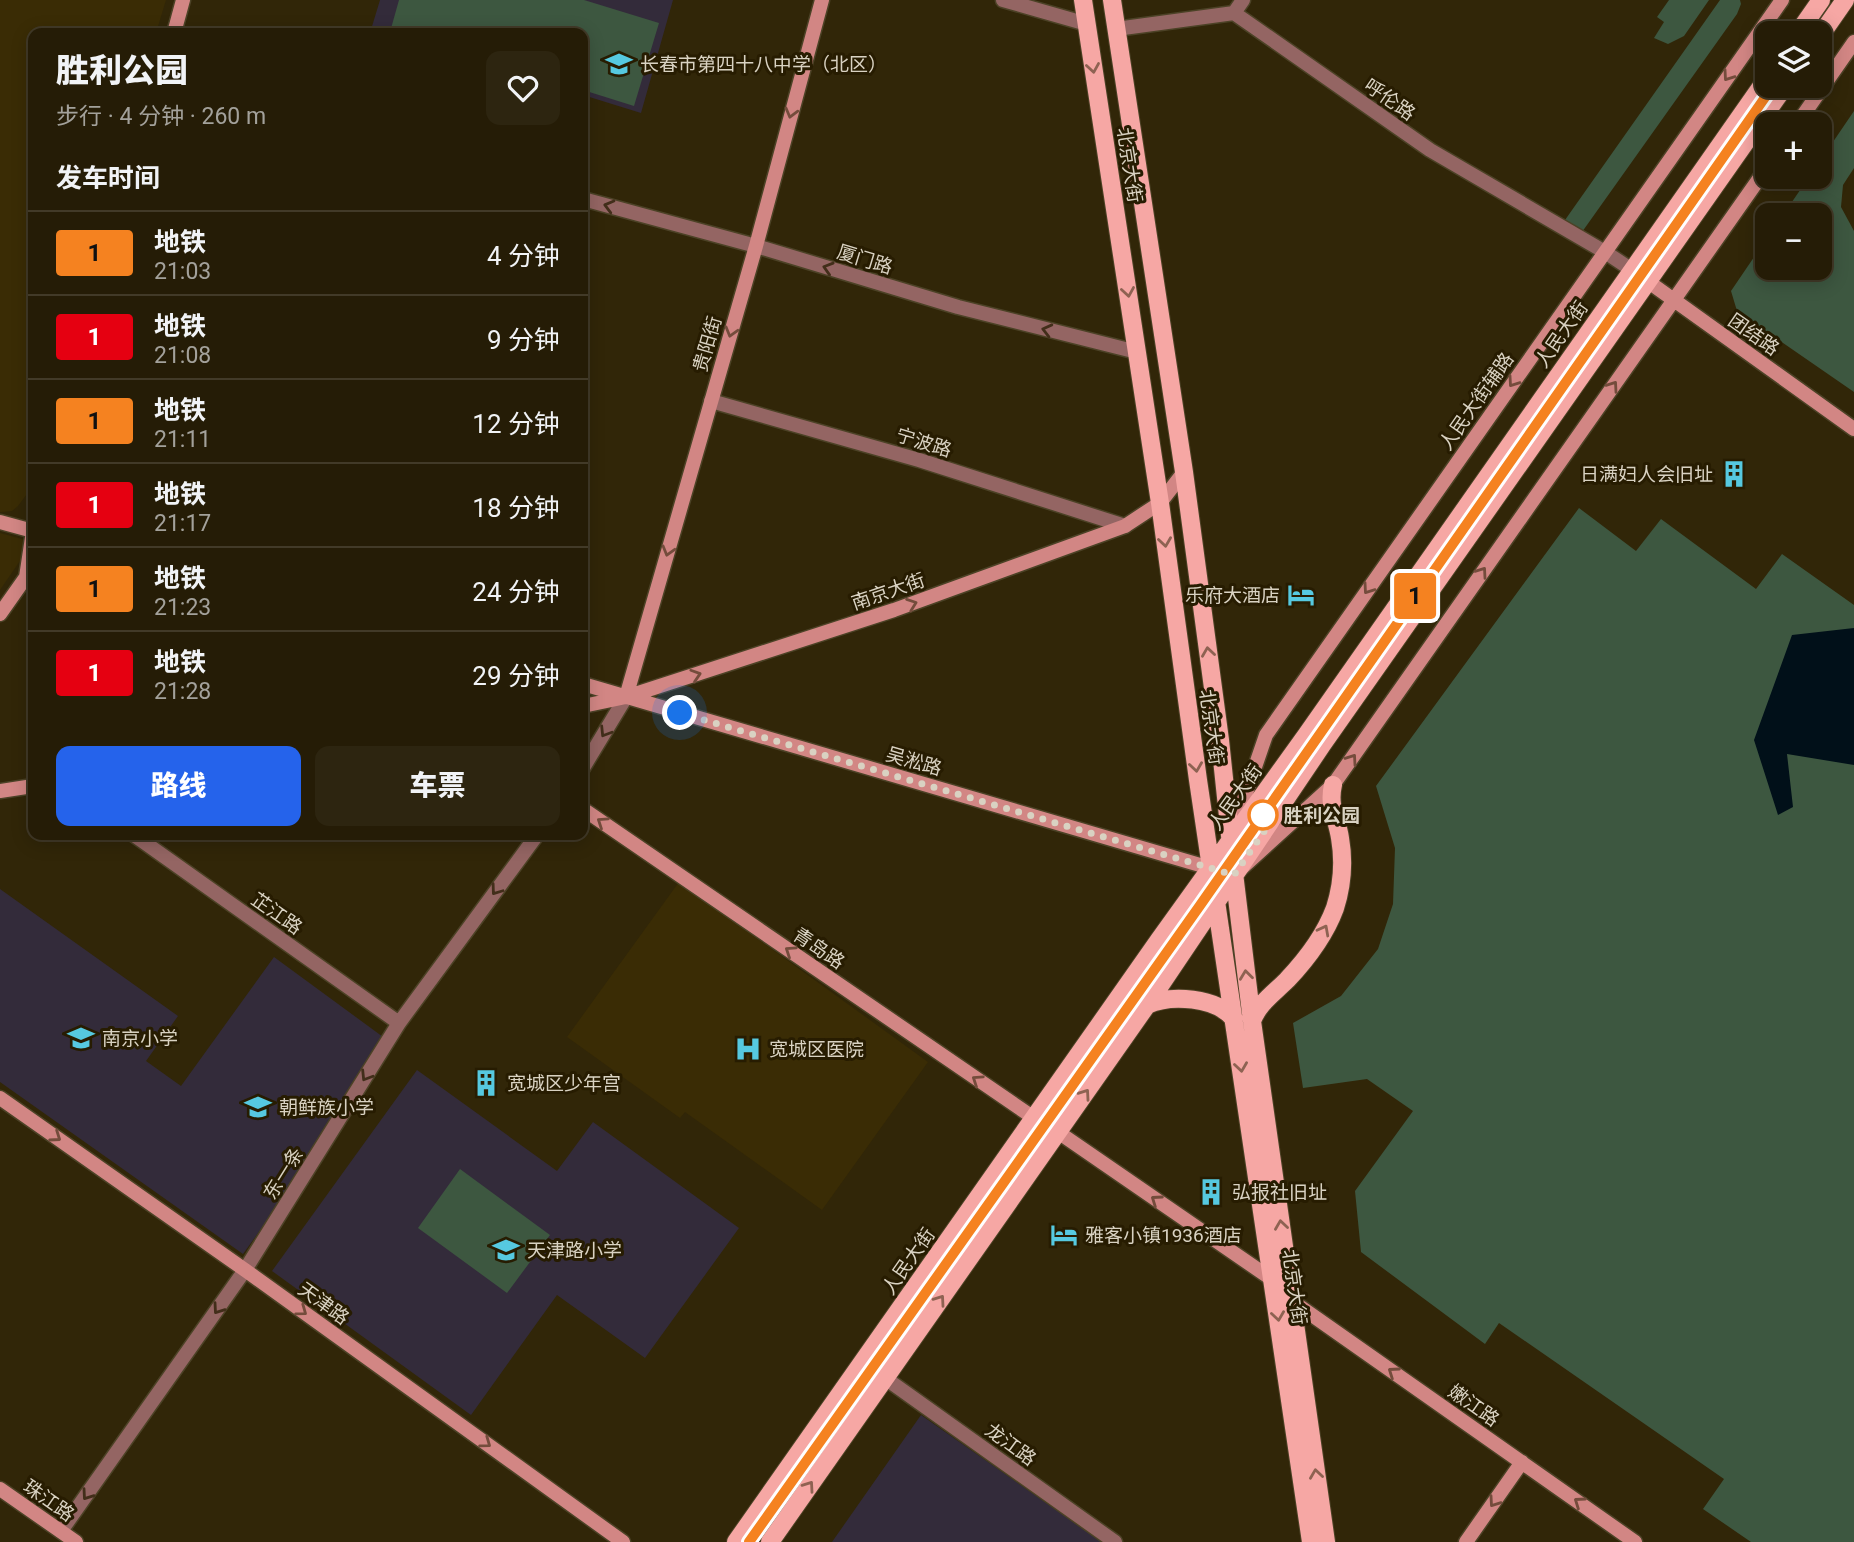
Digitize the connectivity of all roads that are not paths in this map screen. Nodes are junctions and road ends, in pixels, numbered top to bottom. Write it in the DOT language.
graph roads {
  1 [pos="183,0"];
  2 [pos="822,0"];
  3 [pos="1003,0"];
  4 [pos="1083,0"];
  5 [pos="1112,0"];
  6 [pos="1243,0"];
  7 [pos="1782,0"];
  8 [pos="1821,0"];
  9 [pos="1845,0"];
  10 [pos="1234,13"];
  11 [pos="1806,21"];
  12 [pos="1830,21"];
  13 [pos="1087,24"];
  14 [pos="175,28"];
  15 [pos="1116,29"];
  16 [pos="1854,42"];
  17 [pos="1755,95"];
  18 [pos="1777,98"];
  19 [pos="1805,112"];
  20 [pos="1755,184"];
  21 [pos="588,200"];
  22 [pos="756,246"];
  23 [pos="1605,252"];
  24 [pos="1632,270"];
  25 [pos="1647,281"];
  26 [pos="1673,300"];
  27 [pos="1137,352"];
  28 [pos="711,401"];
  29 [pos="1854,429"];
  30 [pos="1184,472"];
  31 [pos="1160,503"];
  32 [pos="0,522"];
  33 [pos="1125,526"];
  34 [pos="28,530"];
  35 [pos="28,564"];
  36 [pos="0,614"];
  37 [pos="588,686"];
  38 [pos="626,697"];
  39 [pos="588,705"];
  40 [pos="588,760"];
  41 [pos="1333,785"];
  42 [pos="28,787"];
  43 [pos="0,791"];
  44 [pos="588,812"];
  45 [pos="1230,839"];
  46 [pos="141,840"];
  47 [pos="533,840"];
  48 [pos="1211,867"];
  49 [pos="1234,875"];
  50 [pos="1216,902"];
  51 [pos="1147,1005"];
  52 [pos="1243,1020"];
  53 [pos="399,1023"];
  54 [pos="0,1098"];
  55 [pos="1034,1118"];
  56 [pos="1058,1132"];
  57 [pos="246,1270"];
  58 [pos="1273,1280"];
  59 [pos="1292,1301"];
  60 [pos="885,1378"];
  61 [pos="1522,1462"];
  62 [pos="0,1489"];
  63 [pos="61,1531"];
  64 [pos="76,1542"];
  65 [pos="623,1542"];
  66 [pos="736,1542"];
  67 [pos="770,1542"];
  68 [pos="1115,1542"];
  69 [pos="1311,1542"];
  70 [pos="1326,1542"];
  71 [pos="1466,1542"];
  72 [pos="1634,1542"];
  1 -- 14 [label="main road"];
  2 -- 22 [label="main road, 贵阳街, one-way"];
  3 -- 13 [label="street"];
  4 -- 13 [label="main road, 北京大街"];
  5 -- 15 [label="main road, 北京大街"];
  6 -- 10 [label="street"];
  7 -- 23 [label="main road, 人民大街辅路, one-way"];
  8 -- 11 [label="main road"];
  9 -- 12 [label="main road"];
  10 -- 15 [label="street"];
  10 -- 23 [label="street, 呼伦路"];
  13 -- 27 [label="main road, 北京大街, one-way"];
  15 -- 30 [label="main road, 北京大街"];
  16 -- 19 [label="main road"];
  17 -- 24 [label="main road, 人民大街"];
  18 -- 25 [label="main road"];
  20 -- 26 [label="main road"];
  22 -- 21 [label="street, 厦门路, one-way"];
  27 -- 22 [label="street, 厦门路, one-way"];
  22 -- 28 [label="main road, 贵阳街, one-way"];
  23 -- 24 [label="street, 呼伦路"];
  23 -- 45 [label="main road, 人民大街辅路, one-way"];
  24 -- 25 [label="main road, 团结路"];
  24 -- 45 [label="main road, 人民大街"];
  25 -- 26 [label="main road, 团结路"];
  25 -- 49 [label="main road"];
  26 -- 29 [label="main road, 团结路"];
  41 -- 26 [label="main road, one-way"];
  27 -- 31 [label="main road, 北京大街"];
  28 -- 33 [label="street, 宁波路"];
  28 -- 38 [label="main road, 贵阳街, one-way"];
  30 -- 31 [label="main road, 南京大街"];
  45 -- 30 [label="main road, 北京大街, one-way"];
  31 -- 33 [label="main road, 南京大街"];
  31 -- 48 [label="main road, 北京大街, one-way"];
  32 -- 34 [label="main road"];
  38 -- 33 [label="main road, 南京大街, one-way"];
  35 -- 36 [label="main road"];
  37 -- 38 [label="main road, 吴淞路"];
  38 -- 39 [label="main road, 南京大街"];
  38 -- 40 [label="street, one-way"];
  38 -- 48 [label="main road, 吴淞路"];
  41 -- 49 [label="main road"];
  52 -- 41 [label="main road, one-way"];
  42 -- 43 [label="main road"];
  55 -- 44 [label="main road, 青岛路, one-way"];
  45 -- 48 [label="main road, 人民大街"];
  45 -- 49 [label="main road, 北京大街"];
  46 -- 53 [label="street, 芷江路"];
  47 -- 53 [label="street, 东一条, one-way"];
  48 -- 49 [label="main road, 吴淞路"];
  48 -- 50 [label="main road, 北京大街"];
  48 -- 55 [label="main road, 人民大街"];
  49 -- 50 [label="main road"];
  52 -- 49 [label="main road, 北京大街, one-way"];
  50 -- 51 [label="main road"];
  50 -- 52 [label="main road, 北京大街"];
  51 -- 52 [label="main road"];
  56 -- 51 [label="main road, one-way"];
  52 -- 58 [label="main road, 北京大街, one-way"];
  59 -- 52 [label="main road, 北京大街, one-way"];
  53 -- 57 [label="street, 东一条, one-way"];
  54 -- 57 [label="main road, 天津路, one-way"];
  55 -- 66 [label="main road, 人民大街"];
  58 -- 56 [label="main road, one-way"];
  60 -- 56 [label="main road, one-way"];
  57 -- 63 [label="street, 东一条, one-way"];
  57 -- 65 [label="main road, 天津路, one-way"];
  58 -- 69 [label="main road, 北京大街, one-way"];
  61 -- 59 [label="main road, 嫩江路, one-way"];
  70 -- 59 [label="main road, 北京大街, one-way"];
  67 -- 60 [label="main road, one-way"];
  60 -- 68 [label="street, 龙江路"];
  61 -- 71 [label="main road, one-way"];
  72 -- 61 [label="main road, 嫩江路, one-way"];
  62 -- 63 [label="main road, 珠江路"];
  63 -- 64 [label="main road, 珠江路"];
}
